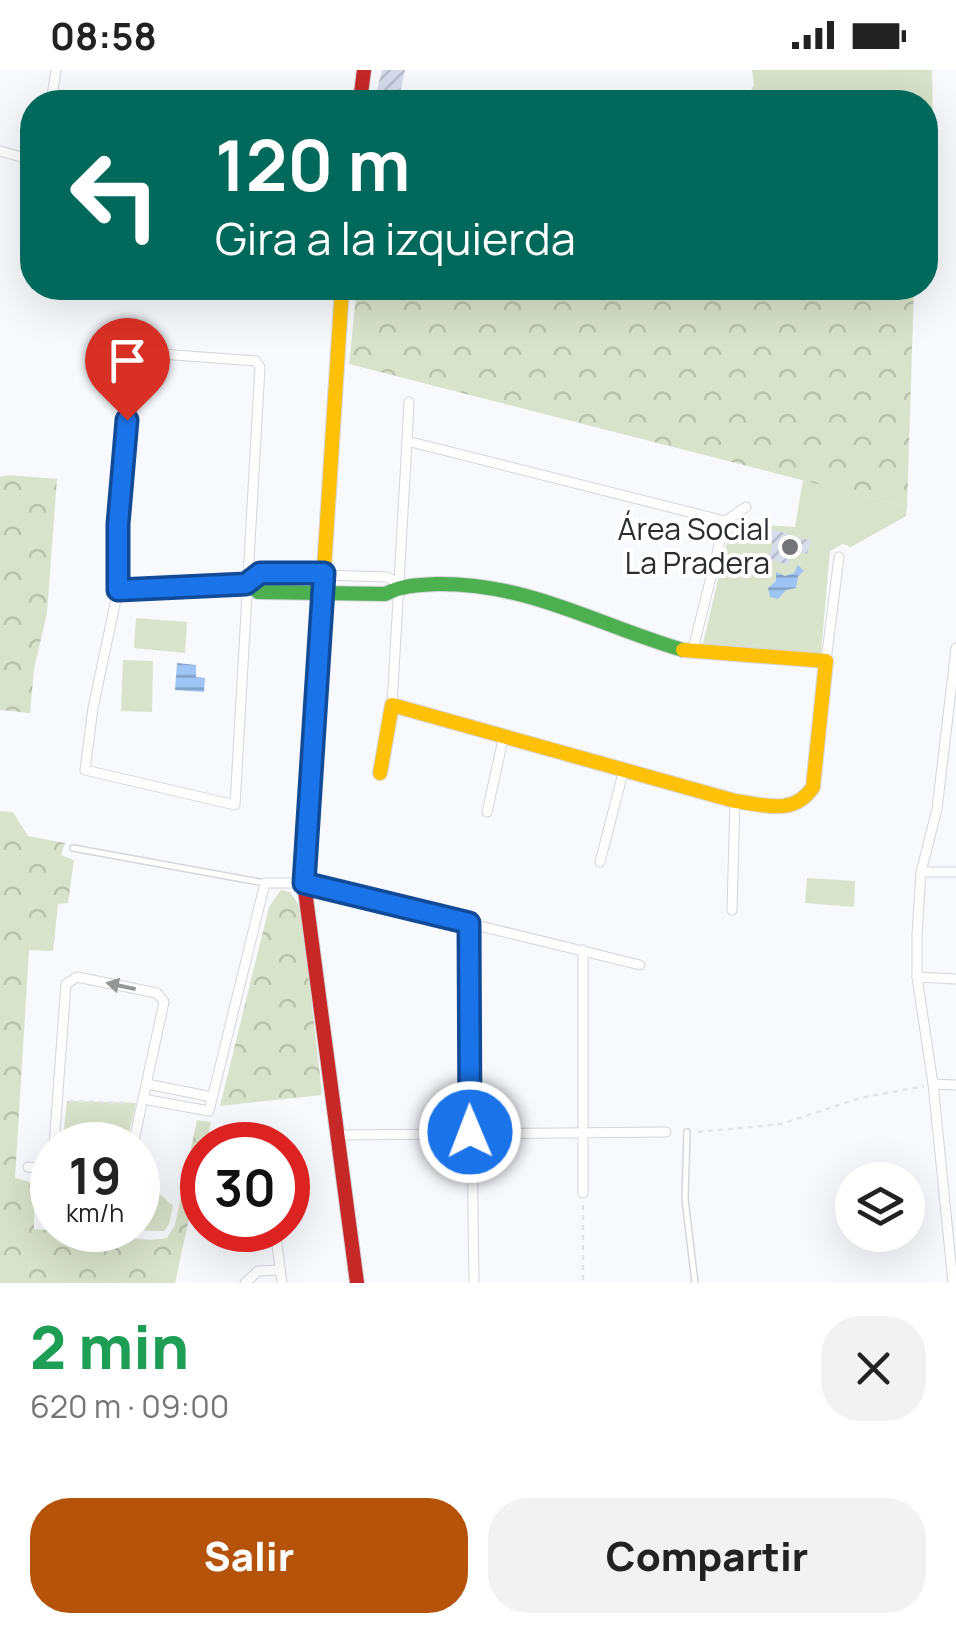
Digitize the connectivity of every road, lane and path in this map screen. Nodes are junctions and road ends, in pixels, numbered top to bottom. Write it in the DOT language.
graph roads {
  1 [pos="341,300"];
  2 [pos="410,402"];
  3 [pos="407,441"];
  4 [pos="746,507"];
  5 [pos="725,522"];
  6 [pos="839,556"];
  7 [pos="324,573"];
  8 [pos="246,584"];
  9 [pos="402,585"];
  10 [pos="118,590"];
  11 [pos="323,594"];
  12 [pos="956,648"];
  13 [pos="692,653"];
  14 [pos="826,661"];
  15 [pos="392,705"];
  16 [pos="504,735"];
  17 [pos="624,770"];
  18 [pos="380,773"];
  19 [pos="735,801"];
  20 [pos="486,812"];
  21 [pos="72,848"];
  22 [pos="600,862"];
  23 [pos="921,872"];
  24 [pos="956,872"];
  25 [pos="265,883"];
  26 [pos="304,883"];
  27 [pos="732,910"];
  28 [pos="469,923"];
  29 [pos="582,950"];
  30 [pos="640,965"];
  31 [pos="918,977"];
  32 [pos="956,979"];
  33 [pos="147,1084"];
  34 [pos="932,1084"];
  35 [pos="956,1085"];
  36 [pos="212,1097"];
  37 [pos="67,1101"];
  38 [pos="140,1101"];
  39 [pos="56,1122"];
  40 [pos="137,1122"];
  41 [pos="470,1132"];
  42 [pos="583,1132"];
  43 [pos="666,1132"];
  44 [pos="687,1132"];
  45 [pos="338,1136"];
  46 [pos="583,1193"];
  47 [pos="951,1200"];
  48 [pos="277,1252"];
  49 [pos="280,1270"];
  50 [pos="245,1283"];
  51 [pos="282,1283"];
  52 [pos="357,1283"];
  53 [pos="474,1283"];
  54 [pos="583,1283"];
  55 [pos="695,1283"];
  56 [pos="953,1283"];
  1 -- 7 [label="street"];
  2 -- 3 [label="street"];
  3 -- 5 [label="street"];
  3 -- 9 [label="street"];
  4 -- 5 [label="street"];
  5 -- 13 [label="street"];
  6 -- 14 [label="street"];
  7 -- 8 [label="street"];
  7 -- 9 [label="street"];
  7 -- 11 [label="street"];
  8 -- 10 [label="street"];
  8 -- 10 [label="street"];
  8 -- 10 [label="street"];
  8 -- 11 [label="street"];
  9 -- 11 [label="street"];
  9 -- 13 [label="street"];
  9 -- 15 [label="street"];
  11 -- 26 [label="street"];
  12 -- 23 [label="street"];
  13 -- 14 [label="street"];
  14 -- 19 [label="street"];
  15 -- 16 [label="street"];
  15 -- 18 [label="street"];
  16 -- 17 [label="street"];
  16 -- 20 [label="street"];
  17 -- 19 [label="street"];
  17 -- 22 [label="street"];
  19 -- 27 [label="street"];
  21 -- 25 [label="lane"];
  23 -- 24 [label="street"];
  23 -- 31 [label="street"];
  25 -- 26 [label="street"];
  25 -- 36 [label="street"];
  26 -- 28 [label="street"];
  26 -- 45 [label="street"];
  28 -- 29 [label="street"];
  28 -- 41 [label="street"];
  29 -- 30 [label="street"];
  29 -- 42 [label="street"];
  31 -- 32 [label="street"];
  31 -- 34 [label="street"];
  33 -- 36 [label="street"];
  33 -- 38 [label="street"];
  33 -- 39 [label="street, one-way"];
  34 -- 35 [label="street"];
  34 -- 44 [label="path"];
  34 -- 47 [label="street"];
  36 -- 38 [label="street"];
  37 -- 38 [label="path"];
  38 -- 40 [label="street"];
  41 -- 42 [label="street"];
  41 -- 45 [label="street"];
  41 -- 53 [label="street"];
  42 -- 43 [label="street"];
  42 -- 46 [label="street"];
  44 -- 55 [label="lane"];
  45 -- 52 [label="street"];
  46 -- 54 [label="path"];
  47 -- 56 [label="street"];
  48 -- 49 [label="street"];
  49 -- 50 [label="street"];
  49 -- 51 [label="street"];
}
